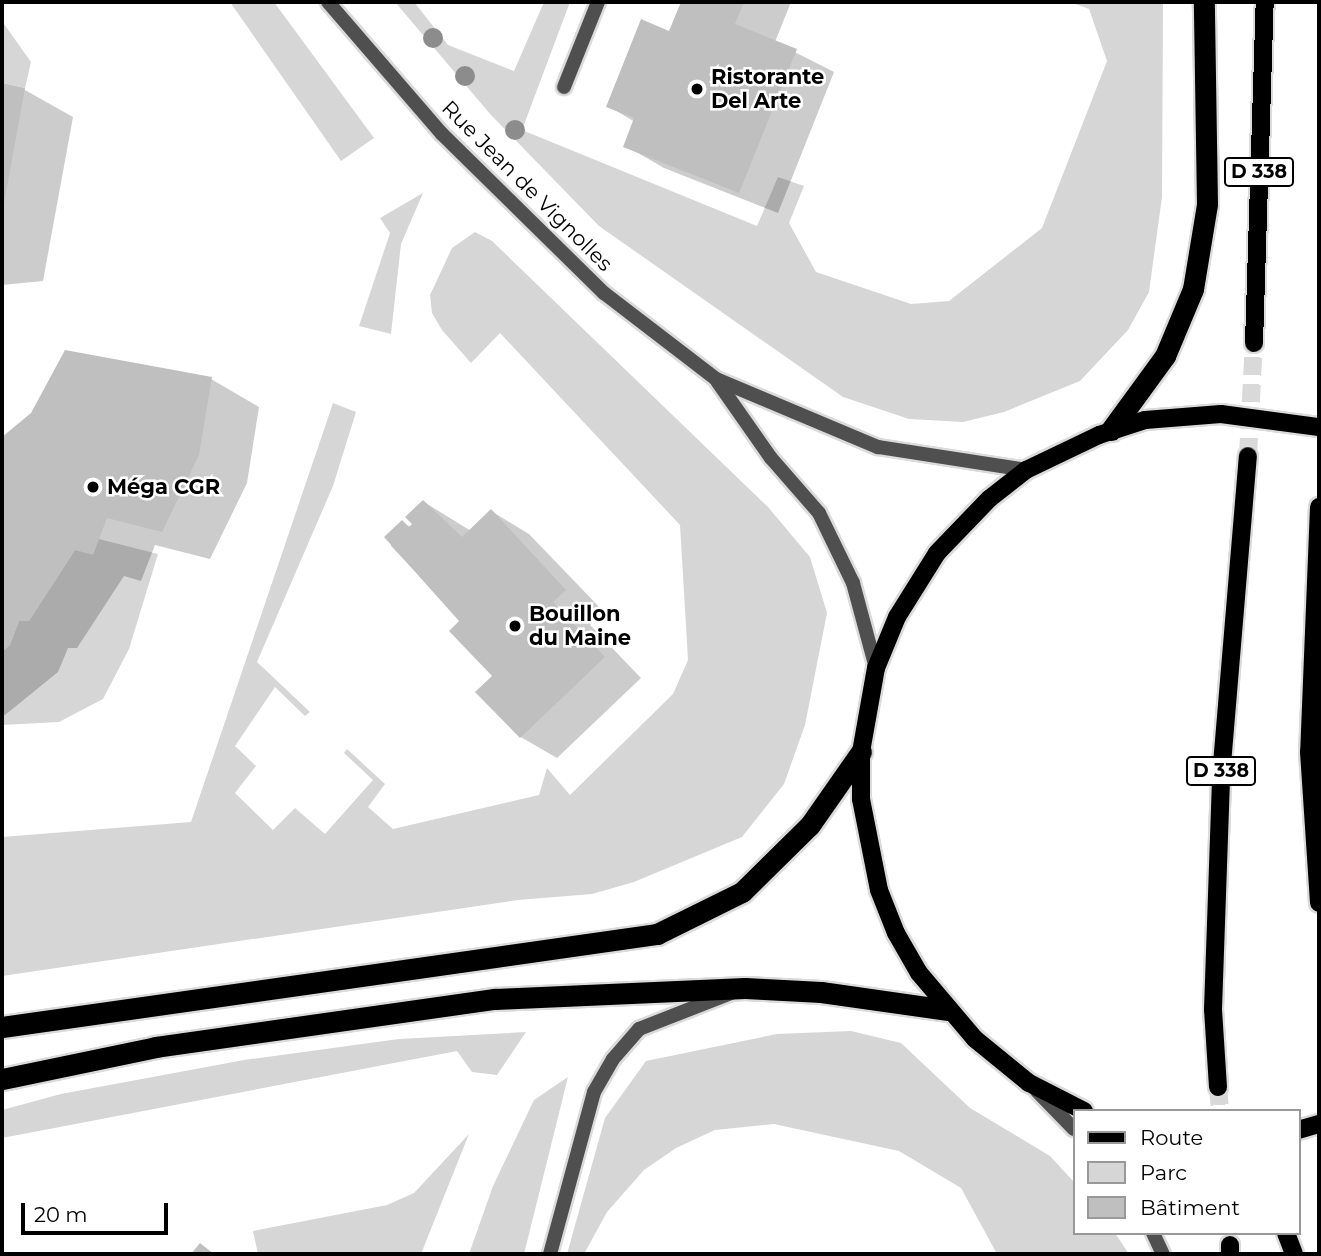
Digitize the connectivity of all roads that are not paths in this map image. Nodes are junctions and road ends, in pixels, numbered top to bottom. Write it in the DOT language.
graph roads {
  1 [pos="328,2"];
  2 [pos="598,2"];
  3 [pos="1204,2"];
  4 [pos="1265,2"];
  5 [pos="564,87"];
  6 [pos="1254,343"];
  7 [pos="716,379"];
  8 [pos="1319,427"];
  9 [pos="1111,430"];
  10 [pos="1248,456"];
  11 [pos="1026,470"];
  12 [pos="1319,507"];
  13 [pos="876,668"];
  14 [pos="861,752"];
  15 [pos="1319,903"];
  16 [pos="745,988"];
  17 [pos="947,1010"];
  18 [pos="2,1027"];
  19 [pos="2,1079"];
  20 [pos="1029,1083"];
  21 [pos="1218,1087"];
  22 [pos="1080,1109"];
  23 [pos="1319,1124"];
  24 [pos="1072,1127"];
  25 [pos="1300,1129"];
  26 [pos="1154,1235"];
  27 [pos="1287,1235"];
  28 [pos="550,1254"];
  29 [pos="1163,1254"];
  30 [pos="1294,1254"];
  1 -- 7 [label="street, Rue Jean de Vignolles"];
  2 -- 5 [label="street"];
  3 -- 9 [label="highway, D 338"];
  4 -- 6 [label="main road, D 338"];
  7 -- 11 [label="street, Rue Jean de Vignolles"];
  7 -- 13 [label="street, Rue Jean de Vignolles"];
  8 -- 9 [label="main road"];
  9 -- 11 [label="main road"];
  10 -- 21 [label="main road, D 338"];
  11 -- 13 [label="main road"];
  12 -- 15 [label="main road"];
  13 -- 14 [label="main road"];
  14 -- 17 [label="main road"];
  14 -- 18 [label="highway"];
  16 -- 17 [label="highway"];
  16 -- 19 [label="highway"];
  16 -- 28 [label="street"];
  17 -- 20 [label="main road"];
  20 -- 22 [label="main road"];
  20 -- 24 [label="street"];
  23 -- 25 [label="main road"];
  26 -- 29 [label="street"];
  27 -- 30 [label="main road"];
}
